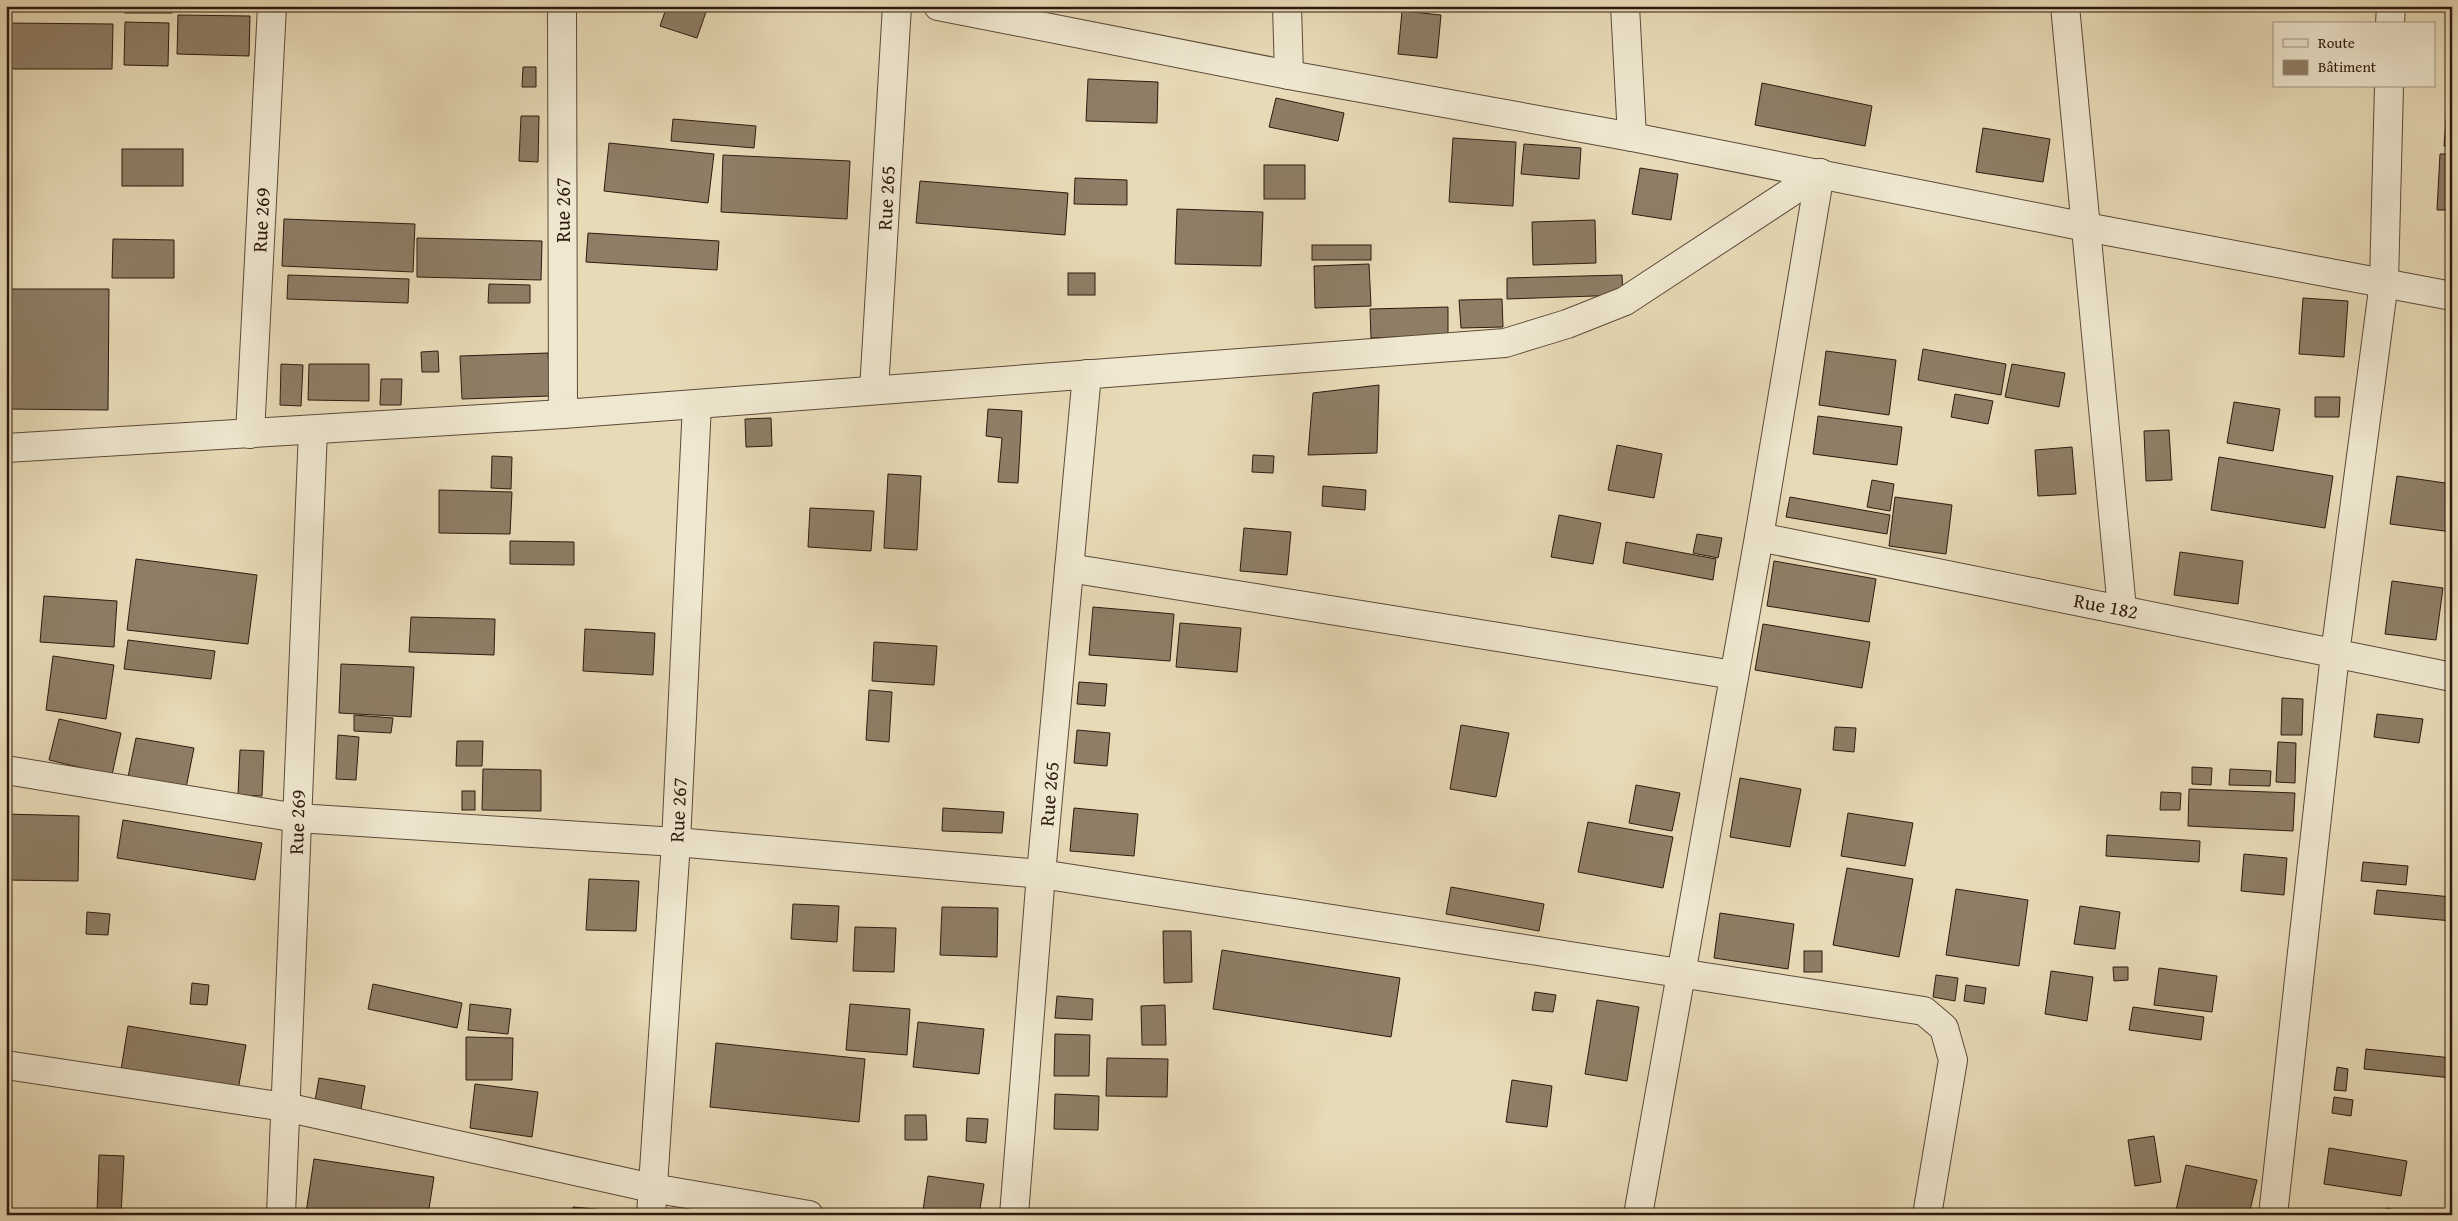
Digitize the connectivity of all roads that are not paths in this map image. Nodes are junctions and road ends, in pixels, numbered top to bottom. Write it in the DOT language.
graph roads {
  1 [pos="272,6"];
  2 [pos="562,6"];
  3 [pos="897,6"];
  4 [pos="938,6"];
  5 [pos="1287,6"];
  6 [pos="1625,6"];
  7 [pos="2065,6"];
  8 [pos="2390,6"];
  9 [pos="2390,22"];
  10 [pos="1288,75"];
  11 [pos="2389,88"];
  12 [pos="1632,137"];
  13 [pos="1820,174"];
  14 [pos="2086,228"];
  15 [pos="2384,282"];
  16 [pos="2452,296"];
  17 [pos="1086,374"];
  18 [pos="874,390"];
  19 [pos="697,404"];
  20 [pos="563,414"];
  21 [pos="313,430"];
  22 [pos="250,434"];
  23 [pos="6,448"];
  24 [pos="1759,537"];
  25 [pos="1069,568"];
  26 [pos="2122,610"];
  27 [pos="2335,654"];
  28 [pos="1734,675"];
  29 [pos="2452,677"];
  30 [pos="6,770"];
  31 [pos="297,818"];
  32 [pos="676,842"];
  33 [pos="1041,874"];
  34 [pos="1680,974"];
  35 [pos="6,1065"];
  36 [pos="285,1107"];
  37 [pos="651,1202"];
  38 [pos="281,1215"];
  39 [pos="809,1215"];
  40 [pos="1014,1215"];
  41 [pos="1638,1215"];
  42 [pos="1927,1215"];
  43 [pos="2272,1215"];
  1 -- 22 [label="street, Rue 269"];
  2 -- 20 [label="street, Rue 267"];
  3 -- 18 [label="street, Rue 265"];
  4 -- 10 [label="street"];
  5 -- 10 [label="street"];
  6 -- 12 [label="street"];
  7 -- 14 [label="street"];
  8 -- 9 [label="street"];
  10 -- 12 [label="street"];
  11 -- 15 [label="street"];
  12 -- 13 [label="street"];
  13 -- 14 [label="street"];
  13 -- 17 [label="street"];
  13 -- 24 [label="street"];
  14 -- 15 [label="street"];
  14 -- 26 [label="street"];
  15 -- 16 [label="street"];
  15 -- 27 [label="street"];
  17 -- 18 [label="street"];
  17 -- 25 [label="street, Rue 265"];
  18 -- 19 [label="street"];
  19 -- 20 [label="street"];
  19 -- 32 [label="street, Rue 267"];
  20 -- 21 [label="street"];
  21 -- 22 [label="street"];
  21 -- 31 [label="street, Rue 269"];
  22 -- 23 [label="street"];
  24 -- 26 [label="street, Rue 182"];
  24 -- 28 [label="street"];
  25 -- 28 [label="street"];
  25 -- 33 [label="street, Rue 265"];
  26 -- 27 [label="street, Rue 182"];
  27 -- 29 [label="street, Rue 182"];
  27 -- 43 [label="street"];
  28 -- 34 [label="street"];
  30 -- 31 [label="street"];
  31 -- 32 [label="street"];
  31 -- 36 [label="street, Rue 269"];
  32 -- 33 [label="street"];
  32 -- 37 [label="street, Rue 267"];
  33 -- 34 [label="street"];
  33 -- 40 [label="street, Rue 265"];
  34 -- 41 [label="street"];
  34 -- 42 [label="street"];
  35 -- 36 [label="street"];
  36 -- 37 [label="street"];
  36 -- 38 [label="street, Rue 269"];
  37 -- 39 [label="street"];
}
